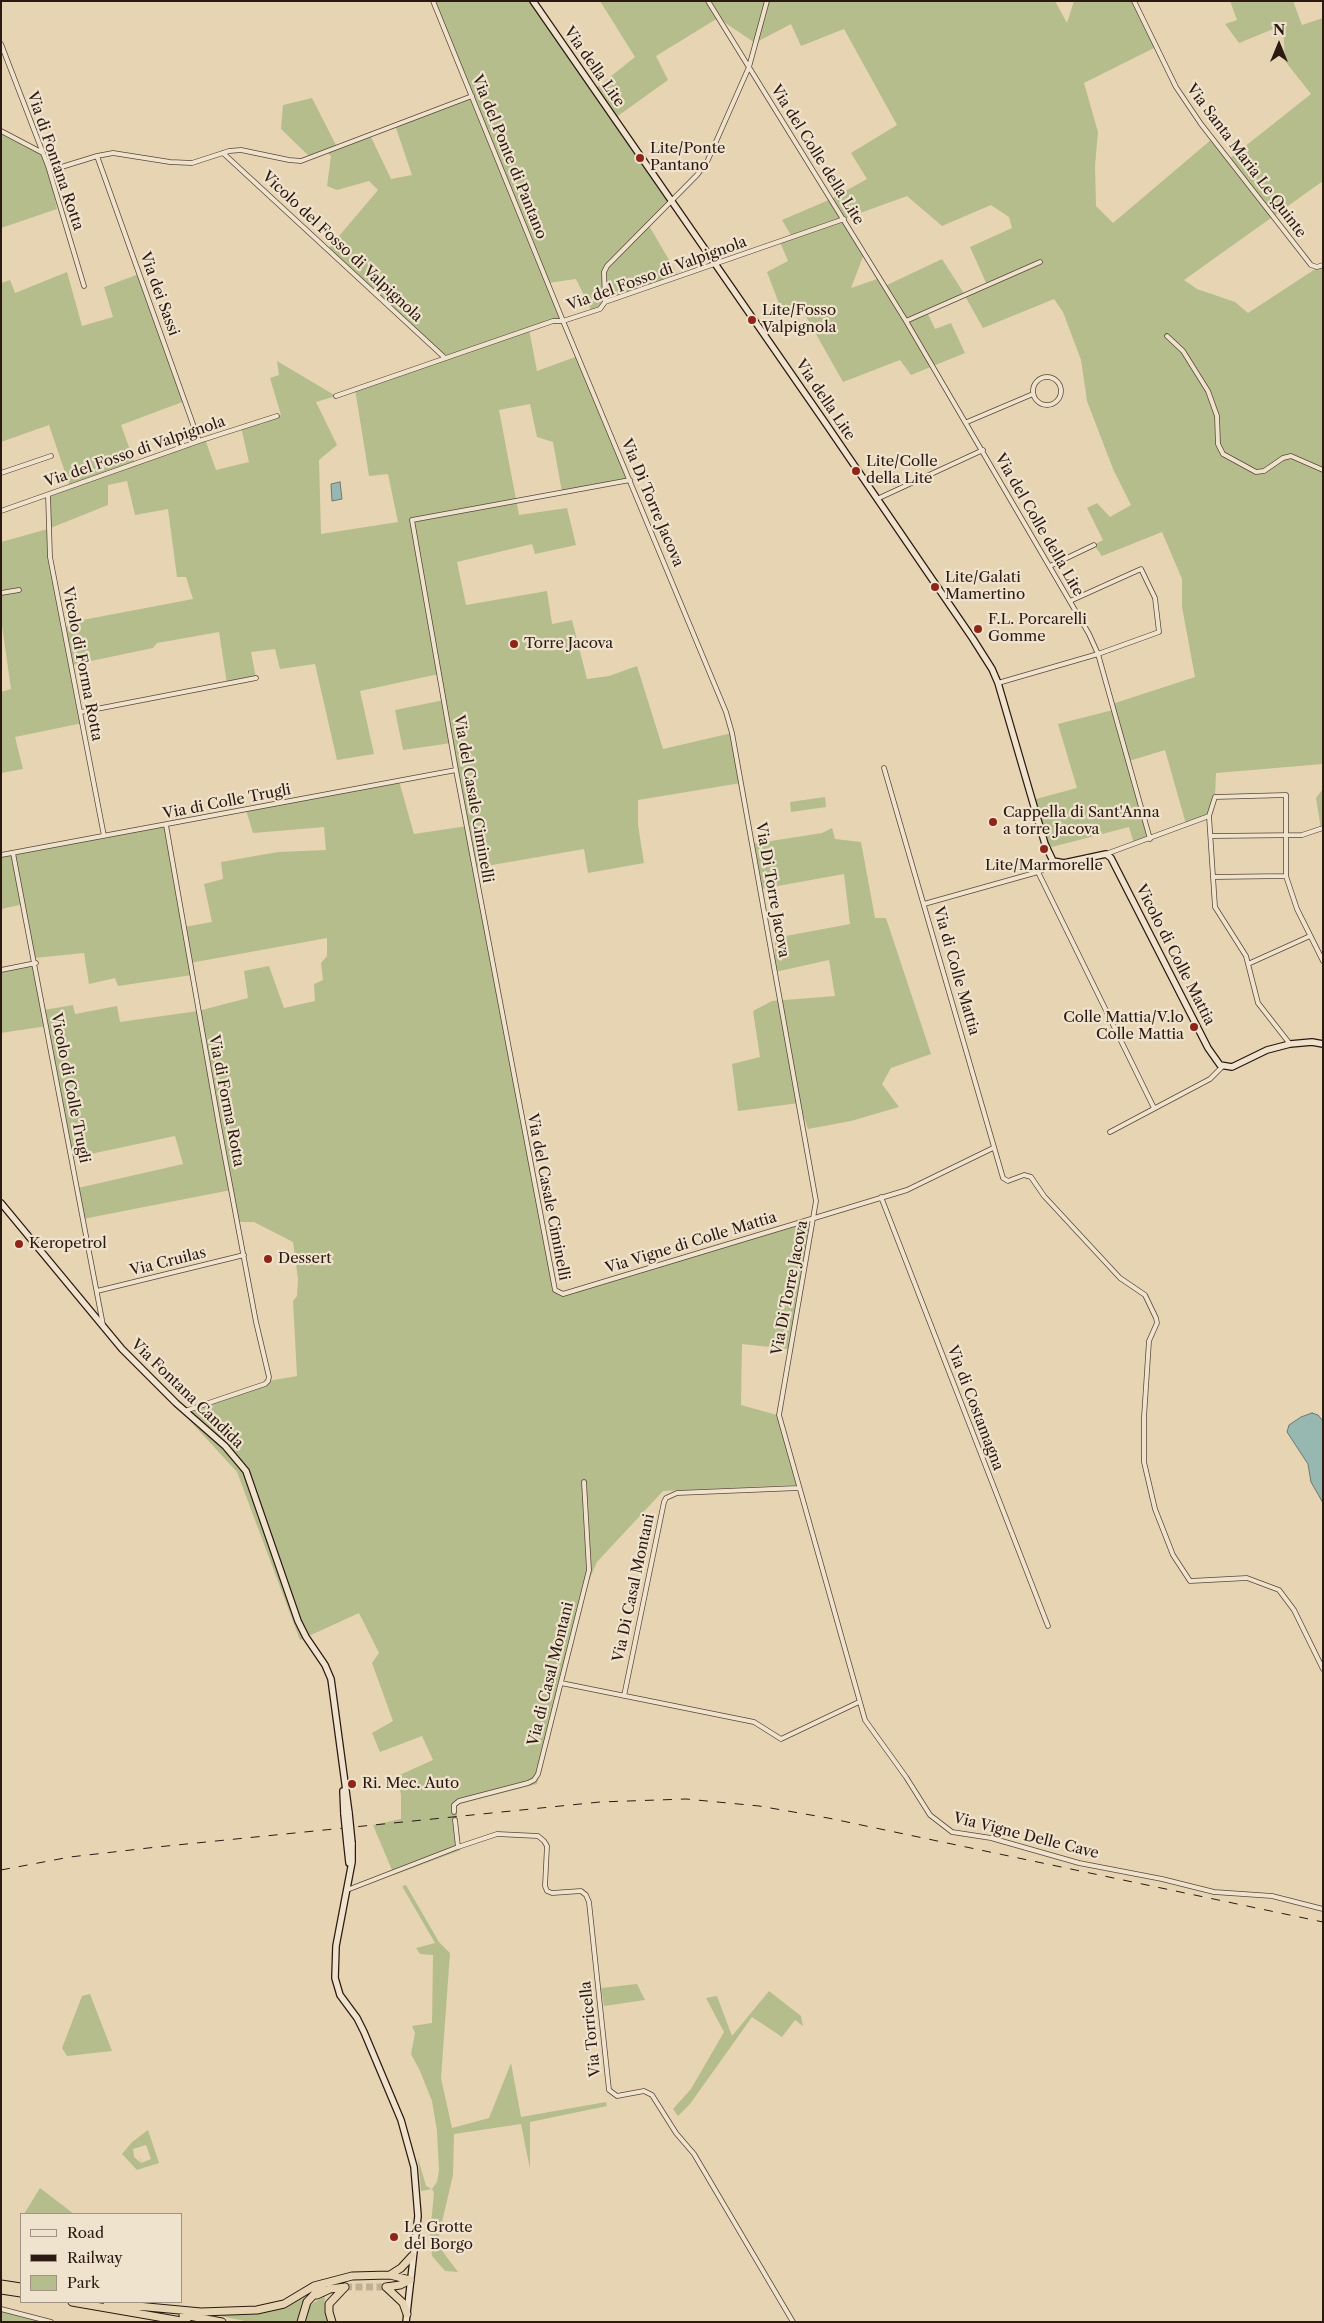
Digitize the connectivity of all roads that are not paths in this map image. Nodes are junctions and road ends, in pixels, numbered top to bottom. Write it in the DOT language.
graph roads {
  1 [pos="433,1"];
  2 [pos="533,1"];
  3 [pos="708,1"];
  4 [pos="767,1"];
  5 [pos="1134,1"];
  6 [pos="1,44"];
  7 [pos="748,67"];
  8 [pos="472,96"];
  9 [pos="1,131"];
  10 [pos="42,153"];
  11 [pos="223,153"];
  12 [pos="97,156"];
  13 [pos="48,166"];
  14 [pos="672,200"];
  15 [pos="844,220"];
  16 [pos="1040,262"];
  17 [pos="716,264"];
  18 [pos="1323,265"];
  19 [pos="84,286"];
  20 [pos="605,302"];
  21 [pos="563,321"];
  22 [pos="906,321"];
  23 [pos="1167,336"];
  24 [pos="445,358"];
  25 [pos="1033,394"];
  26 [pos="336,396"];
  27 [pos="277,416"];
  28 [pos="967,422"];
  29 [pos="199,441"];
  30 [pos="983,450"];
  31 [pos="51,456"];
  32 [pos="1323,470"];
  33 [pos="1,473"];
  34 [pos="630,480"];
  35 [pos="48,495"];
  36 [pos="877,499"];
  37 [pos="1,511"];
  38 [pos="1094,545"];
  39 [pos="1050,566"];
  40 [pos="19,590"];
  41 [pos="1,593"];
  42 [pos="1070,601"];
  43 [pos="1098,654"];
  44 [pos="256,678"];
  45 [pos="998,683"];
  46 [pos="80,712"];
  47 [pos="884,768"];
  48 [pos="456,770"];
  49 [pos="1209,816"];
  50 [pos="166,825"];
  51 [pos="1323,828"];
  52 [pos="1286,834"];
  53 [pos="104,836"];
  54 [pos="1212,836"];
  55 [pos="1150,839"];
  56 [pos="13,853"];
  57 [pos="1106,854"];
  58 [pos="1,855"];
  59 [pos="1058,863"];
  60 [pos="1038,872"];
  61 [pos="1286,876"];
  62 [pos="1213,877"];
  63 [pos="924,904"];
  64 [pos="1310,936"];
  65 [pos="1323,960"];
  66 [pos="36,963"];
  67 [pos="1248,964"];
  68 [pos="1,970"];
  69 [pos="1290,1044"];
  70 [pos="1323,1044"];
  71 [pos="1223,1066"];
  72 [pos="1154,1108"];
  73 [pos="1110,1132"];
  74 [pos="993,1148"];
  75 [pos="881,1198"];
  76 [pos="1,1203"];
  77 [pos="815,1217"];
  78 [pos="244,1255"];
  79 [pos="97,1291"];
  80 [pos="563,1294"];
  81 [pos="103,1327"];
  82 [pos="184,1411"];
  83 [pos="584,1482"];
  84 [pos="798,1488"];
  85 [pos="1048,1626"];
  86 [pos="1323,1669"];
  87 [pos="561,1683"];
  88 [pos="624,1696"];
  89 [pos="859,1702"];
  90 [pos="454,1812"];
  91 [pos="455,1820"];
  92 [pos="458,1847"];
  93 [pos="347,1890"];
  94 [pos="1323,1909"];
  95 [pos="412,2256"];
  96 [pos="390,2275"];
  97 [pos="410,2280"];
  98 [pos="326,2283"];
  99 [pos="1,2284"];
  100 [pos="20,2287"];
  101 [pos="1,2290"];
  102 [pos="20,2293"];
  103 [pos="307,2302"];
  104 [pos="78,2303"];
  105 [pos="113,2303"];
  106 [pos="126,2305"];
  107 [pos="1,2309"];
  108 [pos="406,2318"];
  109 [pos="301,2321"];
  110 [pos="51,2322"];
  111 [pos="187,2322"];
  112 [pos="222,2322"];
  113 [pos="332,2322"];
  114 [pos="793,2322"];
  1 -- 8 [label="street, Via del Ponte di Pantano"];
  2 -- 14 [label="street, Via della Lite"];
  3 -- 7 [label="street, Via del Colle della Lite"];
  4 -- 7 [label="street"];
  5 -- 18 [label="street, Via Santa Maria Le Quinte"];
  6 -- 10 [label="street, Via di Fontana Rotta"];
  7 -- 14 [label="street"];
  7 -- 15 [label="street, Via del Colle della Lite"];
  8 -- 11 [label="street"];
  8 -- 21 [label="street, Via del Ponte di Pantano"];
  9 -- 10 [label="street"];
  10 -- 13 [label="street, Via di Fontana Rotta"];
  11 -- 12 [label="street"];
  11 -- 24 [label="street, Vicolo del Fosso di Valpignola"];
  12 -- 13 [label="street"];
  12 -- 29 [label="street, Via dei Sassi"];
  13 -- 19 [label="street, Via di Fontana Rotta"];
  14 -- 17 [label="street, Via della Lite"];
  14 -- 20 [label="street"];
  15 -- 17 [label="street, Via del Fosso di Valpignola"];
  15 -- 22 [label="street, Via del Colle della Lite"];
  16 -- 22 [label="street"];
  17 -- 20 [label="street, Via del Fosso di Valpignola"];
  17 -- 36 [label="street, Via della Lite"];
  20 -- 21 [label="street, Via del Fosso di Valpignola"];
  21 -- 24 [label="street, Via del Fosso di Valpignola"];
  21 -- 34 [label="street, Via Di Torre Jacova"];
  22 -- 28 [label="street, Via del Colle della Lite"];
  23 -- 32 [label="street"];
  24 -- 26 [label="street, Via del Fosso di Valpignola"];
  25 -- 25 [label="street"];
  25 -- 28 [label="street"];
  27 -- 29 [label="street, Via del Fosso di Valpignola"];
  28 -- 30 [label="street, Via del Colle della Lite"];
  29 -- 35 [label="street, Via del Fosso di Valpignola"];
  30 -- 36 [label="street"];
  30 -- 39 [label="street, Via del Colle della Lite"];
  31 -- 33 [label="street"];
  34 -- 48 [label="street, Via del Casale Ciminelli"];
  34 -- 77 [label="street, Via Di Torre Jacova"];
  35 -- 37 [label="street, Via del Fosso di Valpignola"];
  35 -- 46 [label="street, Vicolo di Forma Rotta"];
  36 -- 45 [label="street, Via della Lite"];
  38 -- 39 [label="street"];
  39 -- 42 [label="street, Via del Colle della Lite"];
  40 -- 41 [label="street"];
  42 -- 43 [label="street, Via del Colle della Lite"];
  42 -- 43 [label="street"];
  43 -- 45 [label="street"];
  43 -- 55 [label="street, Via del Colle della Lite"];
  44 -- 46 [label="street"];
  45 -- 59 [label="street, Via della Lite"];
  46 -- 53 [label="street, Vicolo di Forma Rotta"];
  47 -- 63 [label="street, Via di Colle Mattia"];
  48 -- 50 [label="street, Via di Colle Trugli"];
  48 -- 80 [label="street, Via del Casale Ciminelli"];
  49 -- 52 [label="street"];
  49 -- 54 [label="street"];
  49 -- 55 [label="street"];
  50 -- 53 [label="street, Via di Colle Trugli"];
  50 -- 78 [label="street, Via di Forma Rotta"];
  51 -- 52 [label="street"];
  52 -- 54 [label="street"];
  52 -- 61 [label="street"];
  53 -- 56 [label="street, Via di Colle Trugli"];
  54 -- 62 [label="street"];
  55 -- 57 [label="street"];
  56 -- 58 [label="street, Via di Colle Trugli"];
  56 -- 66 [label="street, Vicolo di Colle Trugli"];
  57 -- 59 [label="street"];
  57 -- 71 [label="street, Vicolo di Colle Mattia"];
  59 -- 60 [label="street"];
  60 -- 63 [label="street"];
  60 -- 72 [label="street"];
  61 -- 62 [label="street"];
  61 -- 64 [label="street"];
  62 -- 67 [label="street"];
  63 -- 74 [label="street, Via di Colle Mattia"];
  64 -- 65 [label="street"];
  64 -- 67 [label="street"];
  66 -- 68 [label="street"];
  66 -- 79 [label="street, Vicolo di Colle Trugli"];
  67 -- 69 [label="street"];
  69 -- 70 [label="street"];
  69 -- 71 [label="street"];
  71 -- 72 [label="street"];
  72 -- 73 [label="street"];
  74 -- 75 [label="street, Via Vigne di Colle Mattia"];
  74 -- 86 [label="street, Via di Colle Mattia"];
  75 -- 77 [label="street, Via Vigne di Colle Mattia"];
  75 -- 85 [label="street, Via di Costamagna"];
  76 -- 81 [label="street, Via Fontana Candida"];
  77 -- 80 [label="street, Via Vigne di Colle Mattia"];
  77 -- 84 [label="street, Via Di Torre Jacova"];
  78 -- 79 [label="street, Via Cruilas"];
  78 -- 82 [label="street, Via di Forma Rotta"];
  79 -- 81 [label="street, Vicolo di Colle Trugli"];
  81 -- 82 [label="street, Via Fontana Candida"];
  82 -- 93 [label="street, Via Fontana Candida, bridge"];
  83 -- 87 [label="street, Via di Casal Montani"];
  84 -- 88 [label="street, Via Di Casal Montani"];
  84 -- 89 [label="street, Via Vigne Delle Cave"];
  87 -- 88 [label="street"];
  87 -- 90 [label="street, Via di Casal Montani"];
  88 -- 89 [label="street"];
  89 -- 94 [label="street, Via Vigne Delle Cave"];
  91 -- 92 [label="street"];
  92 -- 93 [label="street"];
  92 -- 114 [label="street, Via Torricella"];
  93 -- 95 [label="street, Via Fontana Candida"];
  95 -- 96 [label="highway"];
  95 -- 97 [label="street, Via Fontana Candida"];
  96 -- 97 [label="highway"];
  96 -- 98 [label="highway"];
  97 -- 108 [label="street, Via Fontana Candida"];
  97 -- 108 [label="highway"];
  98 -- 103 [label="highway"];
  98 -- 106 [label="highway"];
  99 -- 100 [label="highway"];
  101 -- 102 [label="highway"];
  103 -- 109 [label="highway"];
  103 -- 113 [label="highway"];
  104 -- 111 [label="highway"];
  105 -- 106 [label="highway"];
  106 -- 112 [label="highway"];
  107 -- 110 [label="street"];
}
